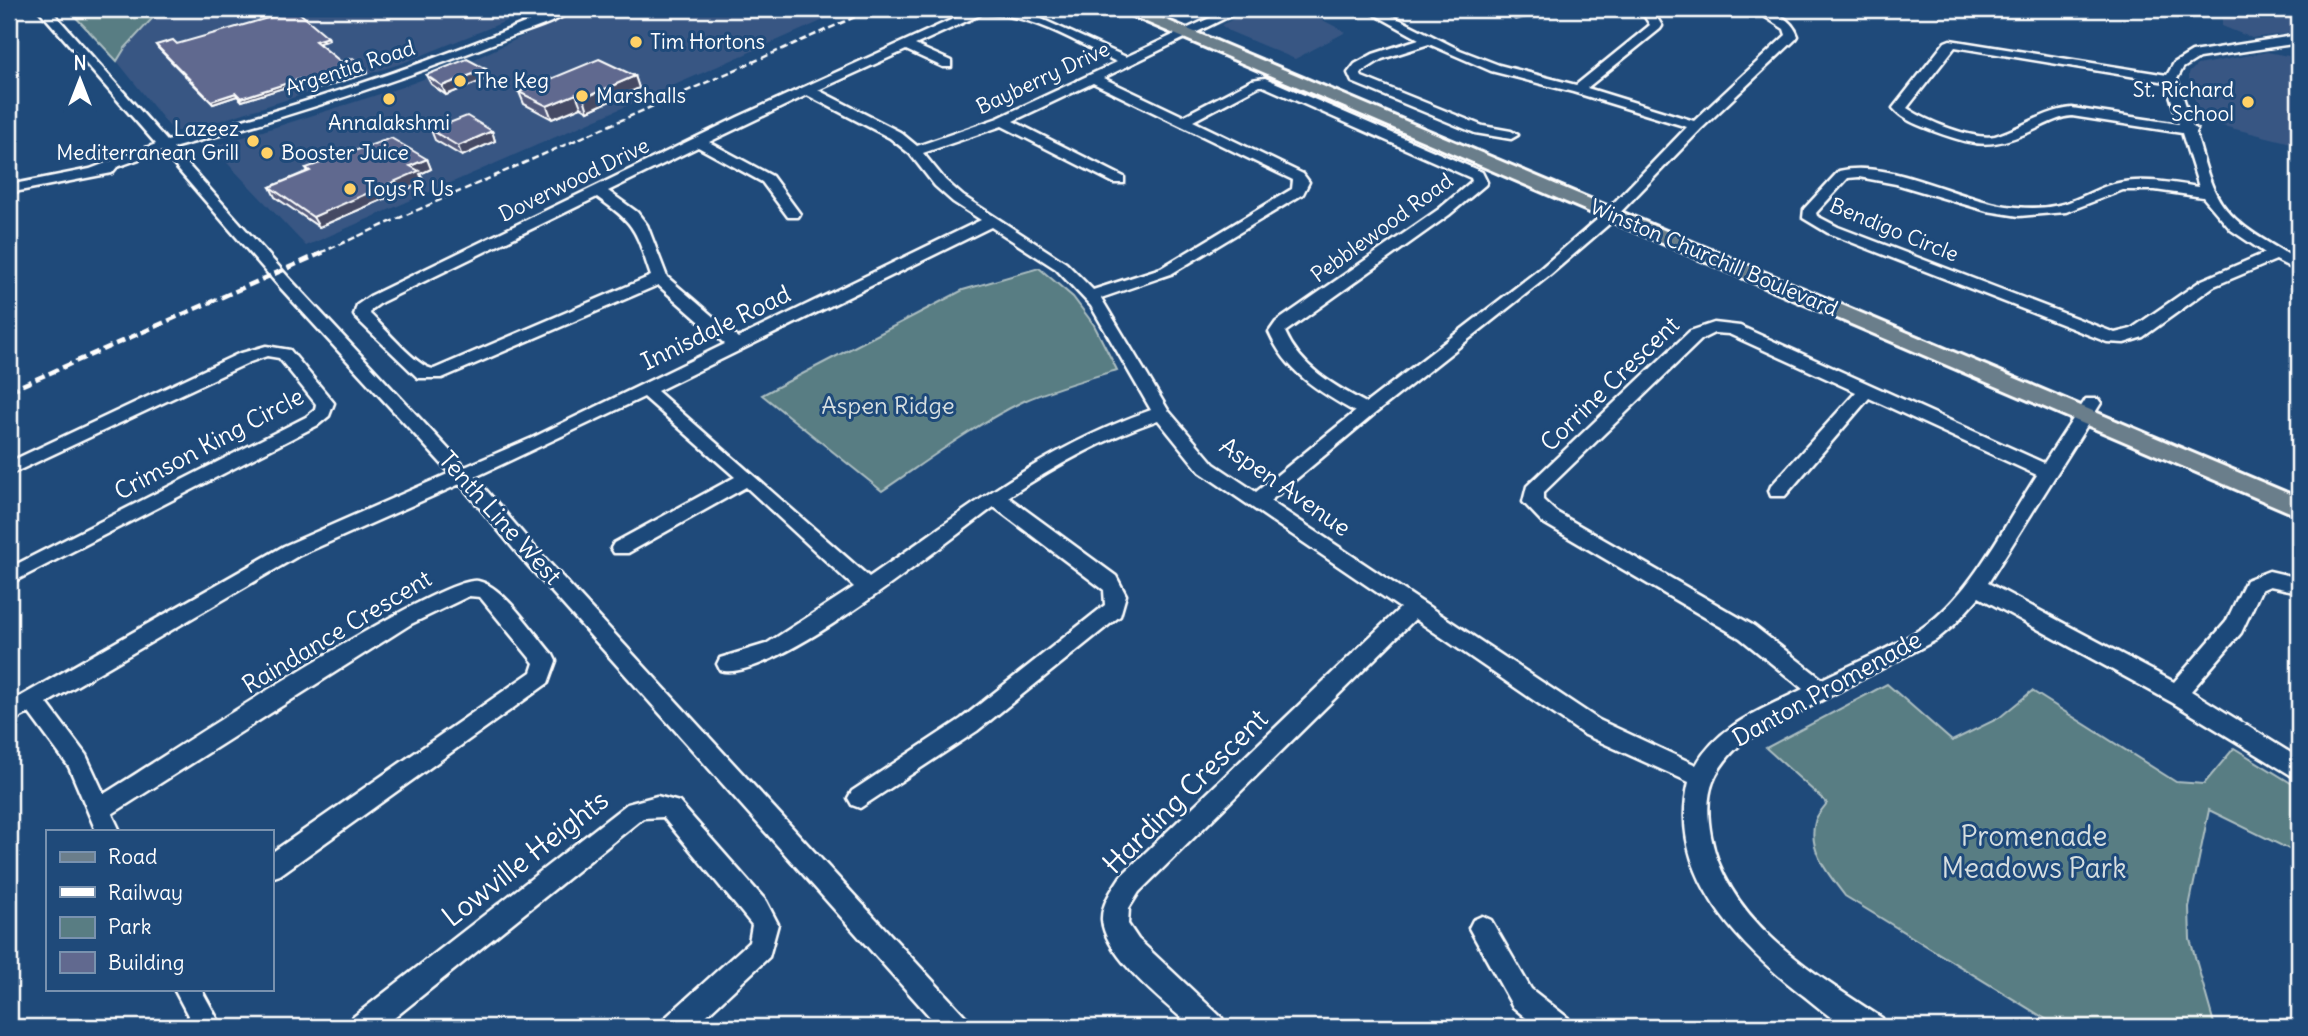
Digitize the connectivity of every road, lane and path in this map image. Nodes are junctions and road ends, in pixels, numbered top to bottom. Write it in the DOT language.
graph roads {
  1 [pos="44,9"];
  2 [pos="554,9"];
  3 [pos="567,9"];
  4 [pos="1128,9"];
  5 [pos="1159,9"];
  6 [pos="1238,9"];
  7 [pos="1640,9"];
  8 [pos="1759,9"];
  9 [pos="1380,10"];
  10 [pos="1193,30"];
  11 [pos="2299,39"];
  12 [pos="1428,40"];
  13 [pos="905,45"];
  14 [pos="476,47"];
  15 [pos="1126,62"];
  16 [pos="947,64"];
  17 [pos="1091,78"];
  18 [pos="2172,79"];
  19 [pos="1578,89"];
  20 [pos="809,91"];
  21 [pos="1003,121"];
  22 [pos="1184,121"];
  23 [pos="1696,126"];
  24 [pos="2190,130"];
  25 [pos="1511,135"];
  26 [pos="699,142"];
  27 [pos="169,149"];
  28 [pos="915,151"];
  29 [pos="1119,180"];
  30 [pos="9,189"];
  31 [pos="598,191"];
  32 [pos="2208,193"];
  33 [pos="1615,209"];
  34 [pos="793,214"];
  35 [pos="991,221"];
  36 [pos="2276,254"];
  37 [pos="2299,267"];
  38 [pos="660,278"];
  39 [pos="1092,296"];
  40 [pos="737,345"];
  41 [pos="1868,389"];
  42 [pos="646,390"];
  43 [pos="2089,410"];
  44 [pos="1367,411"];
  45 [pos="1161,413"];
  46 [pos="9,469"];
  47 [pos="2049,473"];
  48 [pos="461,474"];
  49 [pos="748,478"];
  50 [pos="1778,491"];
  51 [pos="2299,491"];
  52 [pos="994,497"];
  53 [pos="1258,501"];
  54 [pos="2299,508"];
  55 [pos="621,548"];
  56 [pos="9,577"];
  57 [pos="2299,585"];
  58 [pos="1976,586"];
  59 [pos="869,589"];
  60 [pos="1413,608"];
  61 [pos="728,664"];
  62 [pos="1819,690"];
  63 [pos="2176,694"];
  64 [pos="32,700"];
  65 [pos="9,713"];
  66 [pos="2299,770"];
  67 [pos="1700,777"];
  68 [pos="860,798"];
  69 [pos="103,820"];
  70 [pos="273,866"];
  71 [pos="1482,928"];
  72 [pos="188,990"];
  73 [pos="1855,1023"];
  74 [pos="209,1027"];
  75 [pos="362,1027"];
  76 [pos="675,1027"];
  77 [pos="957,1027"];
  78 [pos="1212,1027"];
  79 [pos="1558,1027"];
  1 -- 27 [label="street, Tenth Line West"];
  2 -- 14 [label="street, Argentia Road"];
  3 -- 14 [label="street, Argentia Road"];
  4 -- 10 [label="main road, Winston Churchill Boulevard"];
  5 -- 10 [label="main road, Winston Churchill Boulevard"];
  6 -- 10 [label="street, Bayberry Drive"];
  7 -- 19 [label="street"];
  8 -- 23 [label="street"];
  9 -- 12 [label="street"];
  10 -- 15 [label="street, Bayberry Drive"];
  10 -- 33 [label="main road, Winston Churchill Boulevard"];
  11 -- 18 [label="street"];
  12 -- 19 [label="street"];
  12 -- 25 [label="street"];
  13 -- 15 [label="street, Doverwood Drive"];
  13 -- 16 [label="street"];
  13 -- 20 [label="street, Doverwood Drive"];
  14 -- 27 [label="street, Argentia Road"];
  15 -- 17 [label="street, Bayberry Drive"];
  17 -- 21 [label="street, Bayberry Drive"];
  17 -- 22 [label="street"];
  18 -- 24 [label="street"];
  18 -- 24 [label="street"];
  19 -- 23 [label="street"];
  20 -- 26 [label="street, Doverwood Drive"];
  20 -- 28 [label="street, Aspen Avenue"];
  21 -- 28 [label="street, Bayberry Drive"];
  21 -- 29 [label="street"];
  22 -- 39 [label="street"];
  22 -- 44 [label="street, Pebblewood Road"];
  23 -- 33 [label="street"];
  24 -- 32 [label="street"];
  26 -- 31 [label="street, Doverwood Drive"];
  26 -- 34 [label="street"];
  27 -- 30 [label="street, Argentia Road"];
  27 -- 48 [label="street, Tenth Line West"];
  28 -- 35 [label="street, Aspen Avenue"];
  31 -- 38 [label="street"];
  31 -- 38 [label="street, Doverwood Drive"];
  32 -- 36 [label="street"];
  32 -- 36 [label="street, Bendigo Circle"];
  33 -- 43 [label="main road, Winston Churchill Boulevard"];
  33 -- 44 [label="street"];
  35 -- 39 [label="street, Aspen Avenue"];
  35 -- 40 [label="street, Innisdale Road"];
  36 -- 37 [label="street"];
  38 -- 40 [label="street"];
  39 -- 45 [label="street, Aspen Avenue"];
  40 -- 42 [label="street, Innisdale Road"];
  41 -- 47 [label="street, Corrine Crescent"];
  41 -- 50 [label="street"];
  41 -- 62 [label="street, Corrine Crescent"];
  42 -- 48 [label="street, Innisdale Road"];
  42 -- 49 [label="street"];
  43 -- 47 [label="street, Danton Promenade"];
  43 -- 51 [label="main road, Winston Churchill Boulevard"];
  43 -- 54 [label="main road, Winston Churchill Boulevard"];
  44 -- 53 [label="street"];
  45 -- 52 [label="street"];
  45 -- 53 [label="street, Aspen Avenue"];
  46 -- 56 [label="street, Crimson King Circle"];
  47 -- 58 [label="street, Danton Promenade"];
  48 -- 64 [label="street, Innisdale Road"];
  48 -- 77 [label="street, Tenth Line West"];
  49 -- 55 [label="street"];
  49 -- 59 [label="street"];
  52 -- 59 [label="street"];
  52 -- 68 [label="street"];
  53 -- 60 [label="street, Aspen Avenue"];
  57 -- 63 [label="street"];
  58 -- 62 [label="street, Danton Promenade"];
  58 -- 63 [label="street"];
  59 -- 61 [label="street"];
  60 -- 67 [label="street, Aspen Avenue"];
  60 -- 78 [label="street, Harding Crescent"];
  62 -- 67 [label="street, Danton Promenade"];
  63 -- 66 [label="street"];
  64 -- 65 [label="street, Innisdale Road"];
  64 -- 69 [label="street"];
  67 -- 73 [label="street, Danton Promenade"];
  69 -- 70 [label="street, Raindance Crescent"];
  71 -- 79 [label="street"];
  72 -- 74 [label="street"];
  75 -- 76 [label="street, Lowville Heights"];
}
